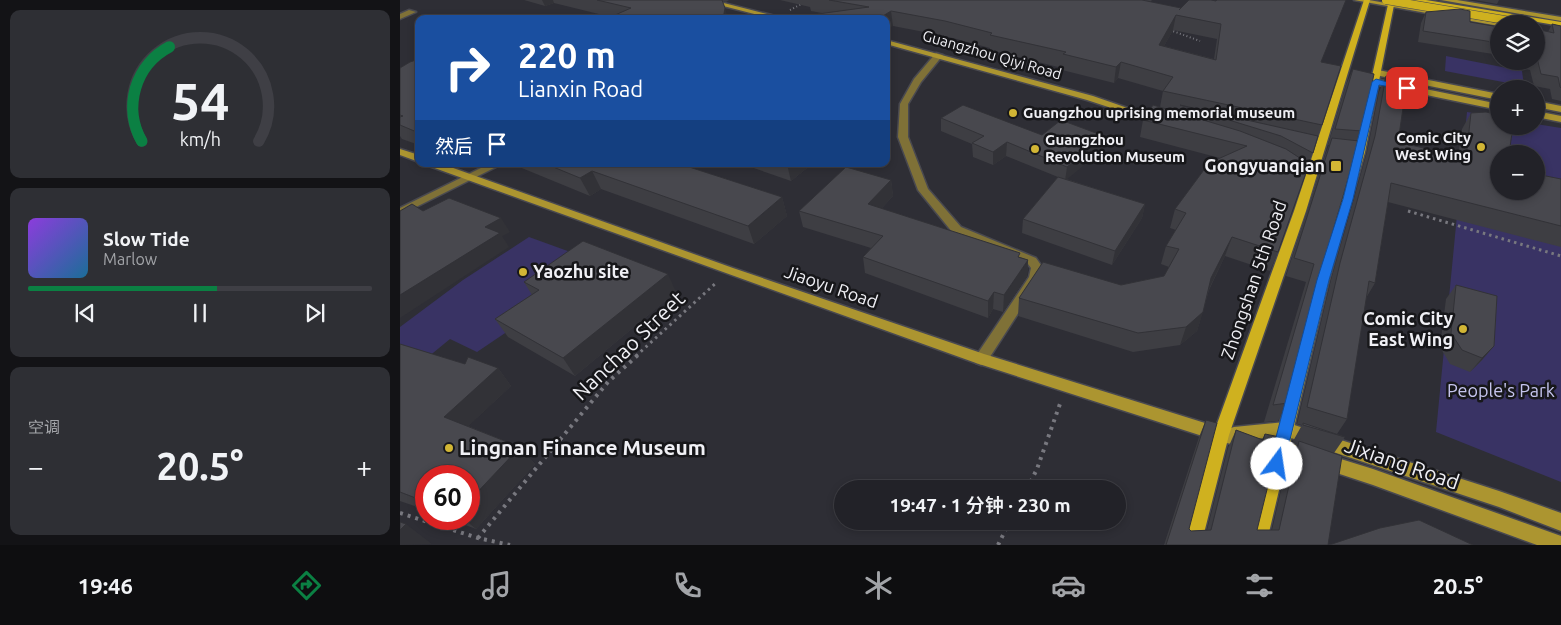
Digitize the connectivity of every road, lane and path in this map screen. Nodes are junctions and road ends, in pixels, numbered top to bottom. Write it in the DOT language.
graph roads {
  1 [pos="703,0"];
  2 [pos="1364,0"];
  3 [pos="1413,0"];
  4 [pos="1444,0"];
  5 [pos="1389,1"];
  6 [pos="412,12"];
  7 [pos="762,15"];
  8 [pos="400,17"];
  9 [pos="1490,18"];
  10 [pos="1561,19"];
  11 [pos="1490,22"];
  12 [pos="1561,24"];
  13 [pos="1545,26"];
  14 [pos="1561,29"];
  15 [pos="1167,30"];
  16 [pos="1200,41"];
  17 [pos="890,43"];
  18 [pos="939,55"];
  19 [pos="1377,77"];
  20 [pos="1490,96"];
  21 [pos="1490,104"];
  22 [pos="1545,106"];
  23 [pos="1561,109"];
  24 [pos="1545,116"];
  25 [pos="1170,119"];
  26 [pos="1561,119"];
  27 [pos="1306,146"];
  28 [pos="1324,150"];
  29 [pos="400,152"];
  30 [pos="415,158"];
  31 [pos="442,167"];
  32 [pos="490,167"];
  33 [pos="470,177"];
  34 [pos="1408,211"];
  35 [pos="400,212"];
  36 [pos="1561,256"];
  37 [pos="729,271"];
  38 [pos="981,359"];
  39 [pos="1066,387"];
  40 [pos="1285,428"];
  41 [pos="1221,435"];
  42 [pos="1281,447"];
  43 [pos="1032,480"];
  44 [pos="400,513"];
  45 [pos="1561,522"];
  46 [pos="1006,530"];
  47 [pos="478,538"];
  48 [pos="510,545"];
  49 [pos="998,545"];
  50 [pos="1192,545"];
  51 [pos="1256,545"];
  52 [pos="1561,545"];
  1 -- 7 [label="street"];
  2 -- 5 [label="street"];
  2 -- 28 [label="main road, Zhongshan 5th Road"];
  3 -- 12 [label="main road"];
  4 -- 10 [label="street"];
  5 -- 9 [label="main road, bridge"];
  5 -- 11 [label="street"];
  5 -- 19 [label="main road"];
  6 -- 8 [label="street"];
  13 -- 14 [label="main road"];
  15 -- 16 [label="path"];
  17 -- 18 [label="street, Guangzhou Qiyi Road"];
  18 -- 25 [label="street, Guangzhou Qiyi Road"];
  18 -- 38 [label="street"];
  19 -- 20 [label="street"];
  19 -- 21 [label="street"];
  19 -- 40 [label="main road"];
  22 -- 23 [label="street"];
  24 -- 26 [label="street"];
  27 -- 28 [label="street"];
  28 -- 41 [label="main road, Zhongshan 5th Road"];
  29 -- 30 [label="street"];
  31 -- 33 [label="street, Jiaoyu Road"];
  32 -- 33 [label="street"];
  33 -- 35 [label="street"];
  33 -- 37 [label="street, Jiaoyu Road"];
  34 -- 36 [label="path"];
  37 -- 38 [label="street, Jiaoyu Road"];
  37 -- 47 [label="path, Nanchao Street"];
  38 -- 39 [label="street, Jiaoyu Road"];
  39 -- 41 [label="street, Jiaoyu Road"];
  39 -- 43 [label="path"];
  40 -- 41 [label="street, Jixiang Road"];
  40 -- 42 [label="main road"];
  40 -- 45 [label="street, Jixiang Road"];
  41 -- 42 [label="street, Jixiang Road"];
  41 -- 50 [label="main road, Zhongshan 5th Road"];
  42 -- 51 [label="main road"];
  42 -- 52 [label="street, Jixiang Road"];
  44 -- 47 [label="path"];
  46 -- 49 [label="path"];
  47 -- 48 [label="path"];
}
